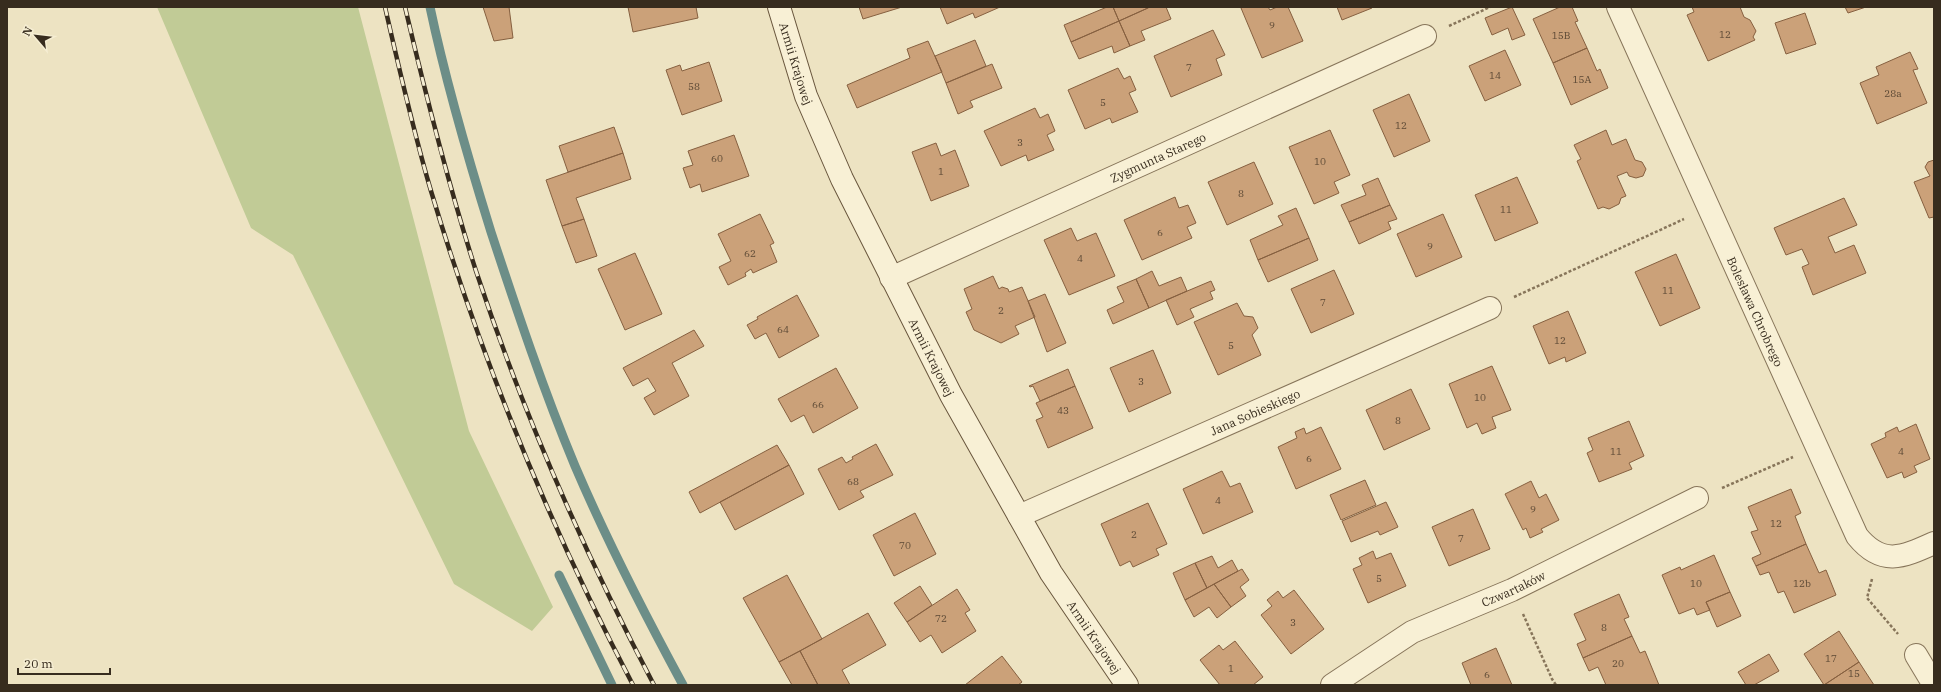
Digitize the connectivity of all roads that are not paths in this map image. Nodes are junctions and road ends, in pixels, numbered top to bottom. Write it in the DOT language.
graph roads {
  1 [pos="779,7"];
  2 [pos="1618,7"];
  3 [pos="1425,36"];
  4 [pos="891,278"];
  5 [pos="1490,308"];
  6 [pos="1698,498"];
  7 [pos="1019,516"];
  8 [pos="1934,543"];
  9 [pos="1916,655"];
  10 [pos="1127,685"];
  11 [pos="1332,685"];
  12 [pos="1934,685"];
  1 -- 4 [label="street, Armii Krajowej"];
  2 -- 8 [label="street, Bolesława Chrobrego"];
  3 -- 4 [label="street, Zygmunta Starego"];
  4 -- 7 [label="street, Armii Krajowej"];
  5 -- 7 [label="street, Jana Sobieskiego"];
  6 -- 11 [label="street, Czwartaków"];
  7 -- 10 [label="street, Armii Krajowej"];
  9 -- 12 [label="street"];
}
